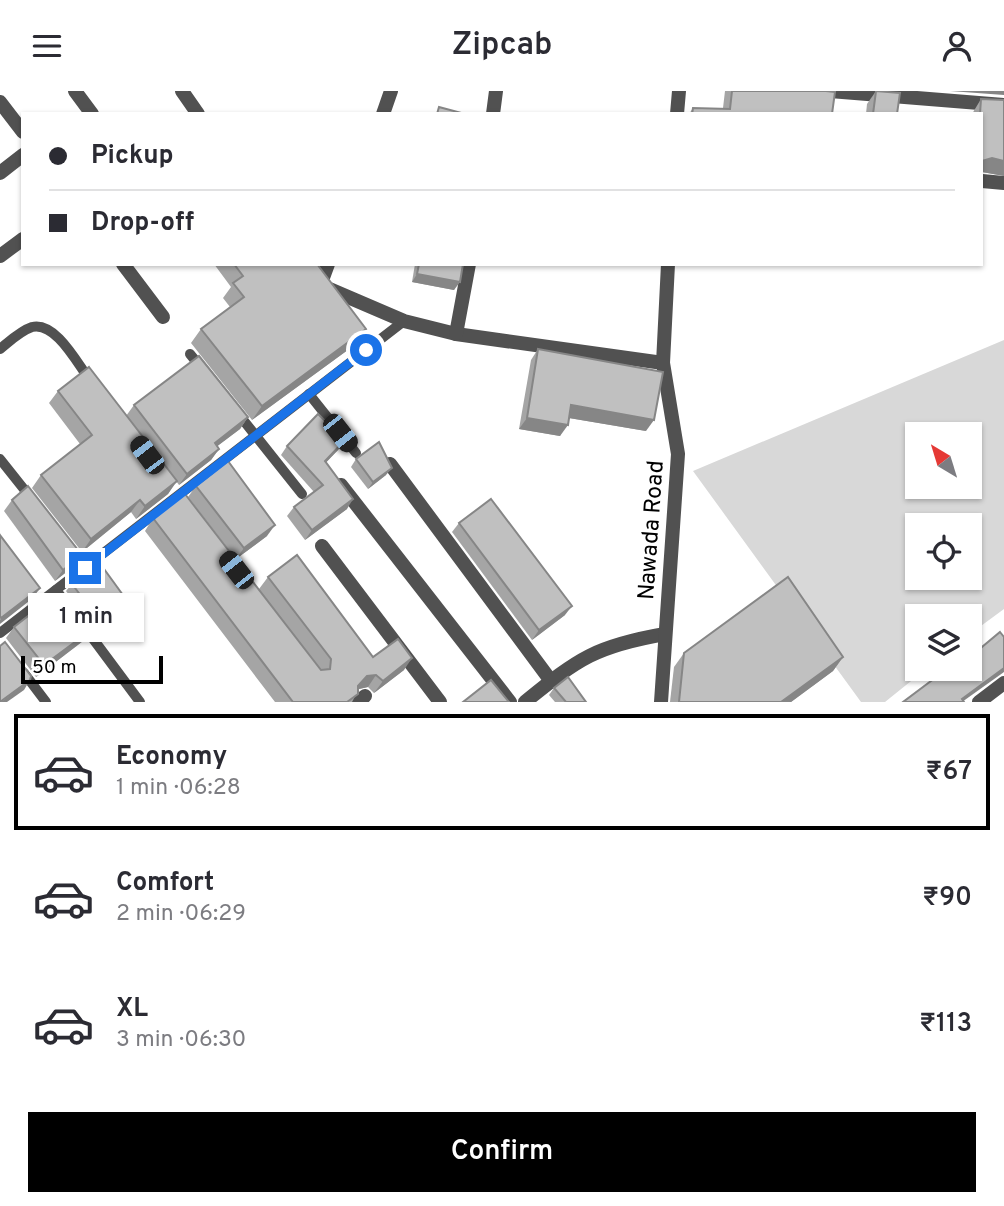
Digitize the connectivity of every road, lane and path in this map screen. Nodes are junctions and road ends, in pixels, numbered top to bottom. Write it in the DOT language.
graph roads {
  1 [pos="75,91"];
  2 [pos="182,91"];
  3 [pos="391,91"];
  4 [pos="496,91"];
  5 [pos="679,91"];
  6 [pos="830,91"];
  7 [pos="0,102"];
  8 [pos="1004,105"];
  9 [pos="91,112"];
  10 [pos="197,112"];
  11 [pos="384,112"];
  12 [pos="493,112"];
  13 [pos="677,112"];
  14 [pos="21,129"];
  15 [pos="21,157"];
  16 [pos="0,173"];
  17 [pos="983,181"];
  18 [pos="1004,183"];
  19 [pos="21,240"];
  20 [pos="0,256"];
  21 [pos="125,266"];
  22 [pos="309,266"];
  23 [pos="327,266"];
  24 [pos="469,266"];
  25 [pos="668,266"];
  26 [pos="321,283"];
  27 [pos="163,317"];
  28 [pos="404,321"];
  29 [pos="456,334"];
  30 [pos="0,349"];
  31 [pos="190,354"];
  32 [pos="663,363"];
  33 [pos="206,374"];
  34 [pos="96,388"];
  35 [pos="309,394"];
  36 [pos="231,405"];
  37 [pos="256,435"];
  38 [pos="356,453"];
  39 [pos="0,459"];
  40 [pos="390,464"];
  41 [pos="336,478"];
  42 [pos="170,485"];
  43 [pos="302,494"];
  44 [pos="178,496"];
  45 [pos="34,502"];
  46 [pos="186,506"];
  47 [pos="322,546"];
  48 [pos="77,557"];
  49 [pos="85,568"];
  50 [pos="56,590"];
  51 [pos="2,629"];
  52 [pos="665,633"];
  53 [pos="15,662"];
  54 [pos="551,681"];
  55 [pos="1004,683"];
  56 [pos="46,702"];
  57 [pos="140,702"];
  58 [pos="440,702"];
  59 [pos="510,702"];
  60 [pos="525,702"];
  61 [pos="661,702"];
  62 [pos="979,702"];
  1 -- 9 [label="street"];
  2 -- 10 [label="street"];
  3 -- 11 [label="street"];
  4 -- 12 [label="street"];
  5 -- 13 [label="street"];
  6 -- 8 [label="street"];
  7 -- 14 [label="street"];
  15 -- 16 [label="street"];
  17 -- 18 [label="street"];
  19 -- 20 [label="street"];
  21 -- 27 [label="street"];
  22 -- 26 [label="street"];
  23 -- 26 [label="street"];
  24 -- 29 [label="street"];
  25 -- 32 [label="street, Nawada Road"];
  26 -- 28 [label="street"];
  28 -- 29 [label="street"];
  28 -- 35 [label="lane"];
  29 -- 32 [label="street"];
  30 -- 34 [label="lane"];
  31 -- 33 [label="lane"];
  32 -- 52 [label="street, Nawada Road"];
  35 -- 37 [label="lane"];
  35 -- 38 [label="lane"];
  36 -- 37 [label="lane"];
  37 -- 43 [label="lane"];
  37 -- 44 [label="lane"];
  39 -- 45 [label="lane"];
  40 -- 54 [label="street"];
  41 -- 59 [label="street"];
  42 -- 44 [label="lane"];
  44 -- 46 [label="lane"];
  44 -- 49 [label="lane"];
  47 -- 58 [label="street"];
  48 -- 49 [label="lane"];
  49 -- 50 [label="lane"];
  50 -- 51 [label="lane"];
  50 -- 57 [label="lane"];
  52 -- 54 [label="street"];
  52 -- 61 [label="street, Nawada Road"];
  53 -- 56 [label="lane"];
  54 -- 60 [label="street"];
  55 -- 62 [label="street"];
}
